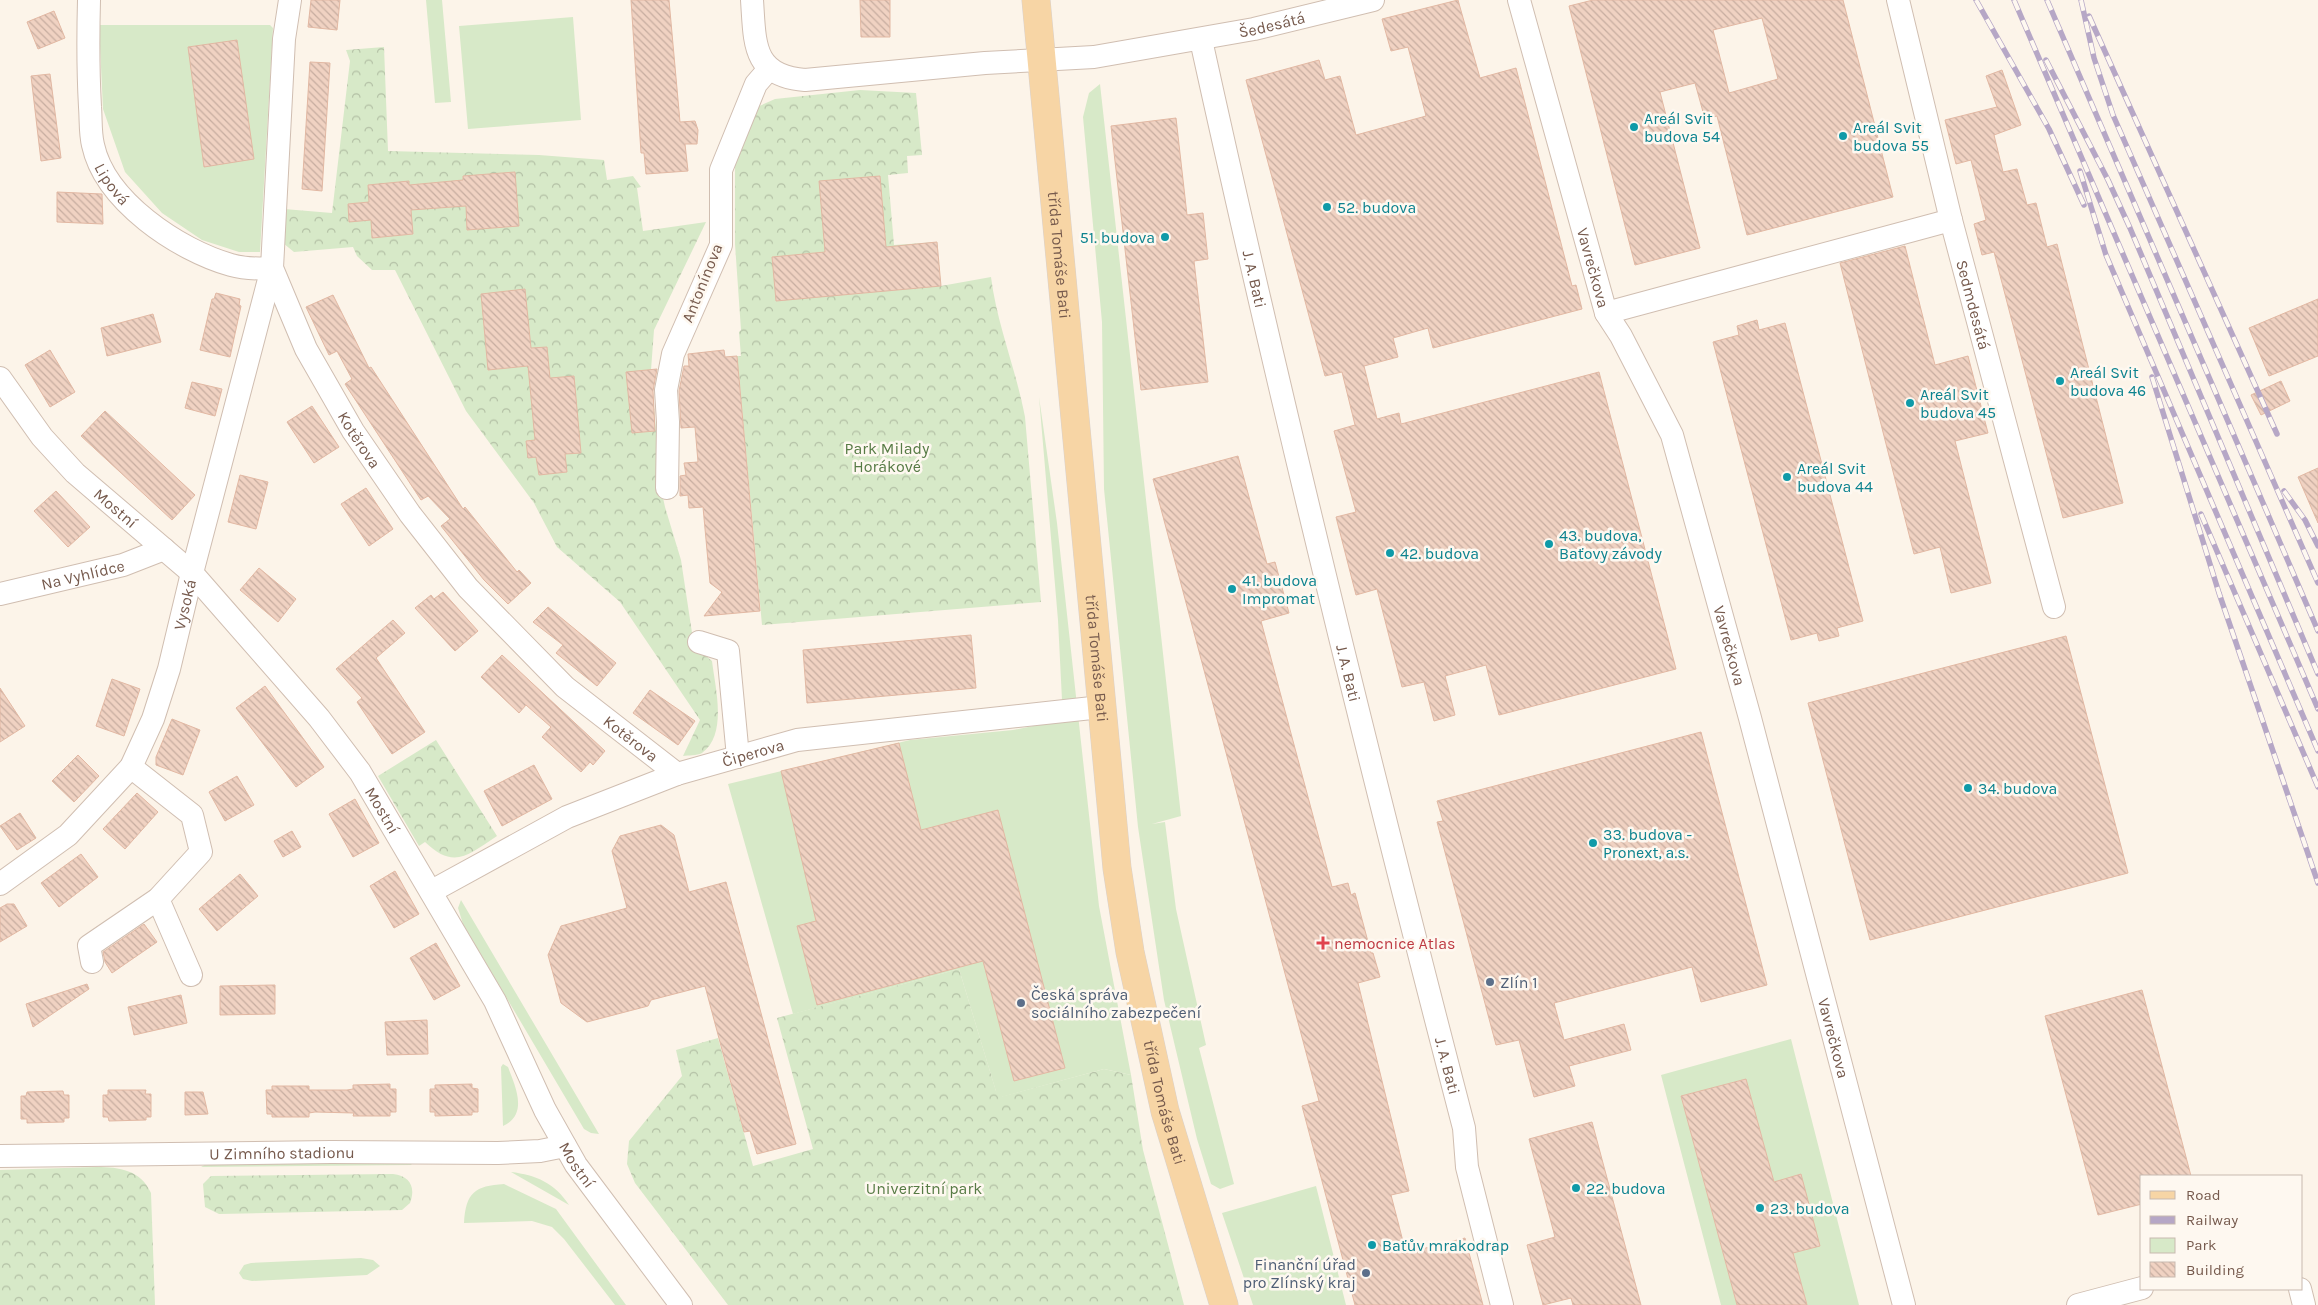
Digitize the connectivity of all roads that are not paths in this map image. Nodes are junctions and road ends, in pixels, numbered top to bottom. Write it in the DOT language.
graph roads {
  1 [pos="88,0"];
  2 [pos="290,0"];
  3 [pos="752,0"];
  4 [pos="1036,0"];
  5 [pos="1373,0"];
  6 [pos="1519,0"];
  7 [pos="1898,0"];
  8 [pos="1201,40"];
  9 [pos="1042,60"];
  10 [pos="768,69"];
  11 [pos="1951,220"];
  12 [pos="272,268"];
  13 [pos="1606,313"];
  14 [pos="0,378"];
  15 [pos="667,488"];
  16 [pos="164,549"];
  17 [pos="192,573"];
  18 [pos="0,594"];
  19 [pos="2054,607"];
  20 [pos="699,642"];
  21 [pos="1101,707"];
  22 [pos="738,757"];
  23 [pos="131,767"];
  24 [pos="677,774"];
  25 [pos="0,884"];
  26 [pos="432,891"];
  27 [pos="158,899"];
  28 [pos="92,962"];
  29 [pos="191,975"];
  30 [pos="565,1146"];
  31 [pos="0,1156"];
  32 [pos="2140,1289"];
  33 [pos="2300,1290"];
  34 [pos="681,1305"];
  35 [pos="1224,1305"];
  36 [pos="1502,1305"];
  37 [pos="1904,1305"];
  38 [pos="2078,1305"];
  39 [pos="2304,1305"];
  1 -- 12 [label="street, Lipová"];
  2 -- 12 [label="street, Kotěrova"];
  3 -- 10 [label="street"];
  4 -- 9 [label="main road, třída Tomáše Bati"];
  5 -- 8 [label="street, Šedesátá"];
  6 -- 13 [label="street, Vavrečkova"];
  7 -- 11 [label="street, Sedmdesátá"];
  8 -- 9 [label="street, Šedesátá"];
  8 -- 36 [label="street, J. A. Bati"];
  9 -- 10 [label="street, Šedesátá"];
  9 -- 21 [label="main road, třída Tomáše Bati"];
  10 -- 15 [label="street, Antonínova"];
  11 -- 13 [label="street"];
  11 -- 19 [label="street, Sedmdesátá"];
  12 -- 17 [label="street, Vysoká"];
  12 -- 24 [label="street, Kotěrova"];
  13 -- 37 [label="street, Vavrečkova"];
  14 -- 16 [label="street, Mostní"];
  16 -- 17 [label="street, Mostní"];
  16 -- 18 [label="street, Na Vyhlídce"];
  17 -- 23 [label="street, Vysoká"];
  17 -- 26 [label="street, Mostní"];
  20 -- 22 [label="street"];
  21 -- 22 [label="street, Čiperova"];
  21 -- 35 [label="main road, třída Tomáše Bati"];
  22 -- 24 [label="street, Čiperova"];
  23 -- 25 [label="street, Vysoká"];
  23 -- 27 [label="street"];
  24 -- 26 [label="street, Čiperova"];
  26 -- 30 [label="street, Mostní"];
  27 -- 28 [label="street"];
  27 -- 29 [label="street"];
  30 -- 31 [label="street, U Zimního stadionu"];
  30 -- 34 [label="street, Mostní"];
  32 -- 38 [label="street"];
  33 -- 39 [label="street"];
}
